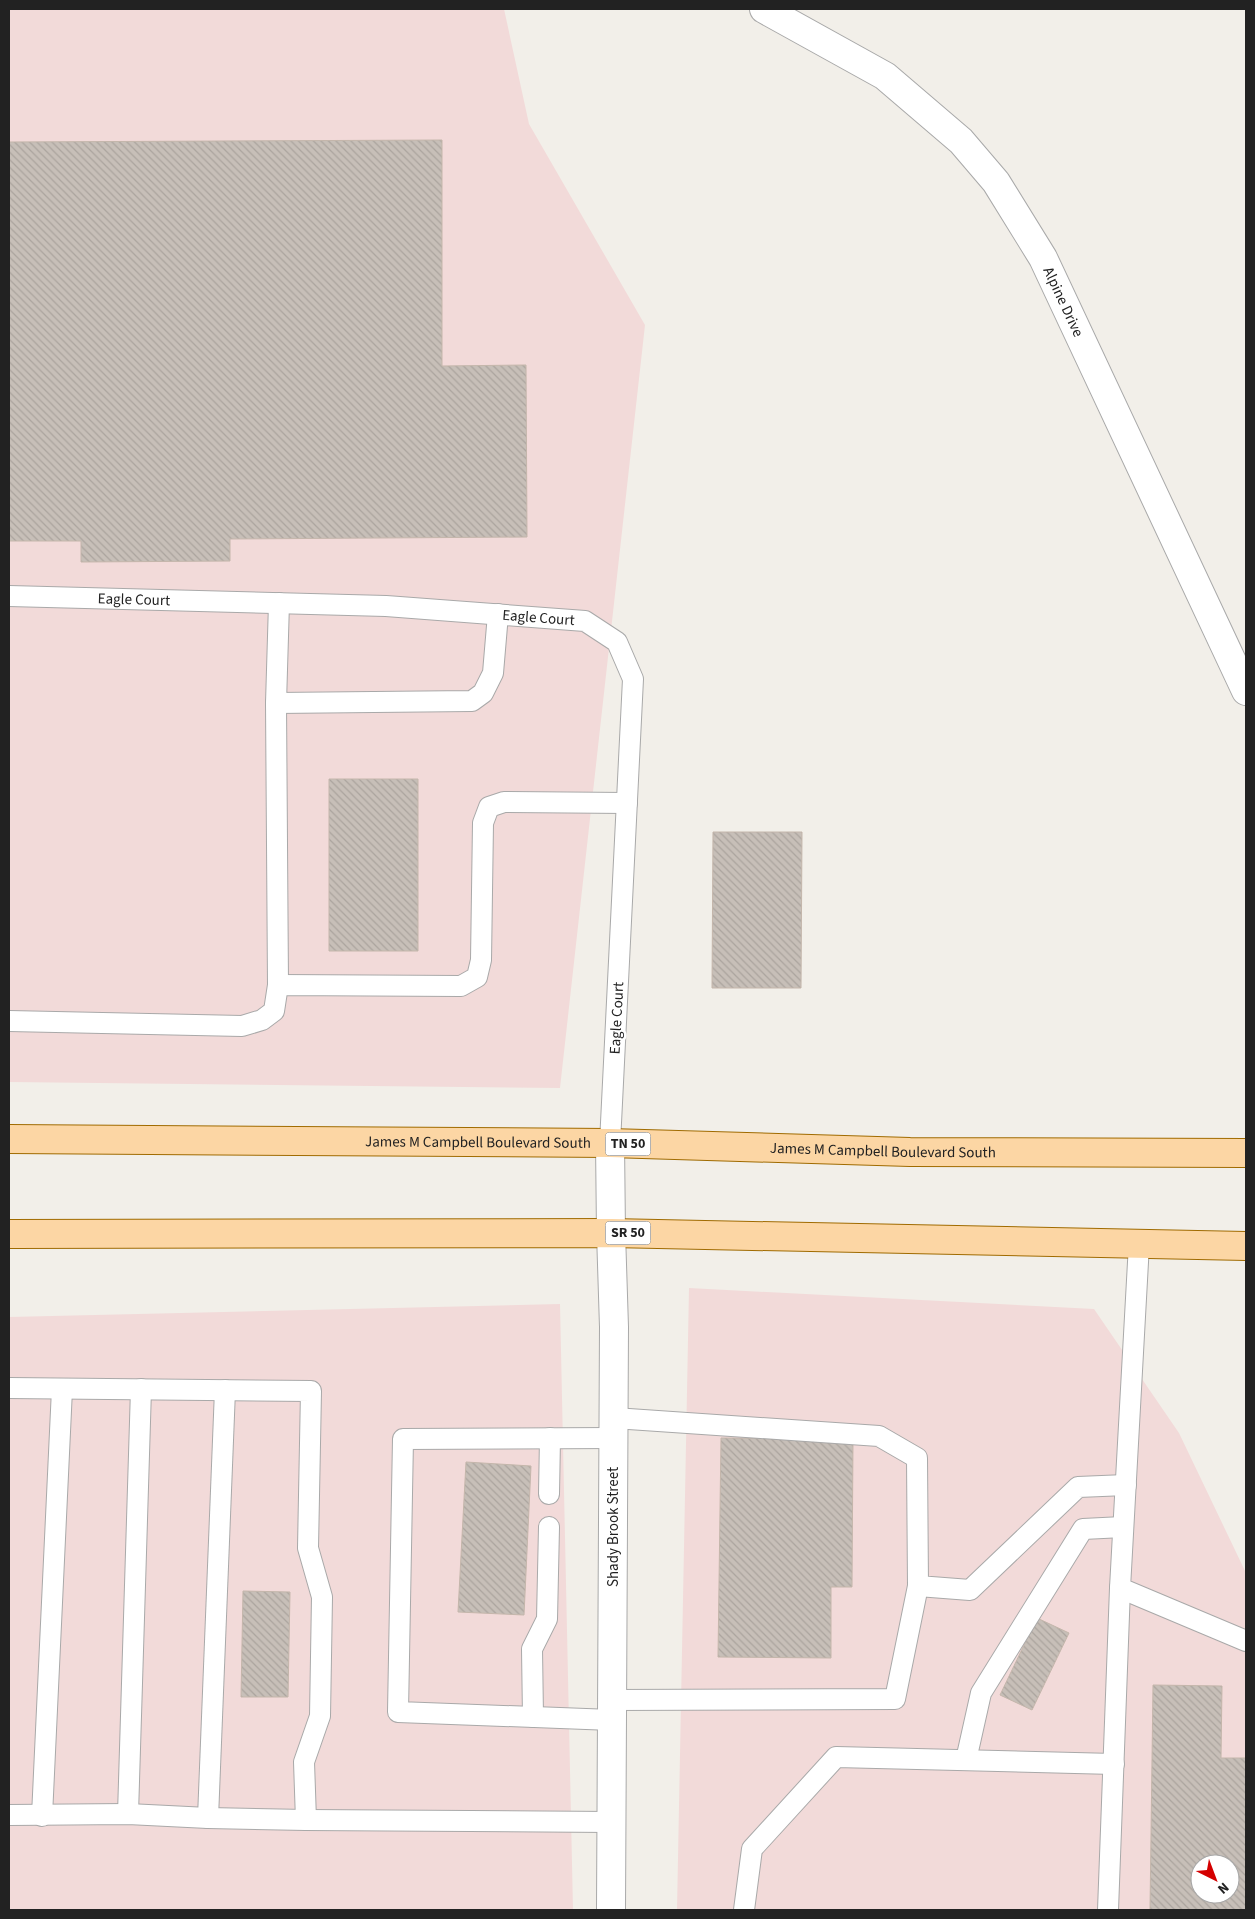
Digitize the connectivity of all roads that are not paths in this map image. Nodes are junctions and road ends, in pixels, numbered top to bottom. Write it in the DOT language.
graph roads {
  1 [pos="764,9"];
  2 [pos="9,596"];
  3 [pos="279,603"];
  4 [pos="498,614"];
  5 [pos="1246,692"];
  6 [pos="276,703"];
  7 [pos="627,803"];
  8 [pos="278,985"];
  9 [pos="9,1020"];
  10 [pos="9,1139"];
  11 [pos="610,1143"];
  12 [pos="1246,1153"];
  13 [pos="611,1233"];
  14 [pos="9,1234"];
  15 [pos="1139,1244"];
  16 [pos="1246,1246"];
  17 [pos="9,1388"];
  18 [pos="62,1389"];
  19 [pos="141,1389"];
  20 [pos="225,1390"];
  21 [pos="614,1428"];
  22 [pos="550,1438"];
  23 [pos="1126,1485"];
  24 [pos="549,1494"];
  25 [pos="549,1527"];
  26 [pos="1124,1527"];
  27 [pos="918,1586"];
  28 [pos="1120,1588"];
  29 [pos="1246,1641"];
  30 [pos="612,1710"];
  31 [pos="533,1718"];
  32 [pos="966,1760"];
  33 [pos="1114,1764"];
  34 [pos="128,1814"];
  35 [pos="9,1815"];
  36 [pos="42,1816"];
  37 [pos="208,1818"];
  38 [pos="306,1820"];
  39 [pos="611,1822"];
  40 [pos="611,1910"];
  41 [pos="744,1910"];
  42 [pos="1108,1910"];
  1 -- 5 [label="street, Alpine Drive"];
  2 -- 3 [label="lane, Eagle Court"];
  3 -- 4 [label="lane, Eagle Court"];
  3 -- 6 [label="lane"];
  4 -- 6 [label="lane"];
  4 -- 7 [label="lane, Eagle Court"];
  6 -- 8 [label="lane"];
  7 -- 8 [label="lane"];
  7 -- 11 [label="lane, Eagle Court"];
  8 -- 9 [label="lane"];
  10 -- 11 [label="main road, James M Campbell Boulevard South / TN 50"];
  11 -- 12 [label="main road, James M Campbell Boulevard South / TN 50"];
  11 -- 13 [label="street, Shady Brook Street"];
  13 -- 14 [label="main road, SR 50"];
  13 -- 15 [label="main road, SR 50"];
  13 -- 21 [label="street, Shady Brook Street"];
  15 -- 16 [label="main road, SR 50"];
  15 -- 23 [label="lane"];
  17 -- 18 [label="lane"];
  18 -- 19 [label="lane"];
  18 -- 36 [label="lane"];
  19 -- 20 [label="lane"];
  19 -- 34 [label="lane"];
  20 -- 37 [label="lane"];
  20 -- 38 [label="lane"];
  21 -- 22 [label="lane"];
  21 -- 27 [label="lane"];
  21 -- 30 [label="street, Shady Brook Street"];
  22 -- 24 [label="lane"];
  22 -- 31 [label="lane"];
  23 -- 26 [label="lane"];
  23 -- 27 [label="lane"];
  25 -- 31 [label="lane"];
  26 -- 28 [label="lane"];
  26 -- 32 [label="lane"];
  27 -- 30 [label="lane"];
  28 -- 29 [label="lane"];
  28 -- 33 [label="lane"];
  30 -- 31 [label="lane"];
  30 -- 39 [label="street, Shady Brook Street"];
  32 -- 33 [label="lane"];
  32 -- 41 [label="lane"];
  33 -- 42 [label="lane"];
  34 -- 36 [label="lane"];
  34 -- 37 [label="lane"];
  35 -- 36 [label="lane"];
  37 -- 38 [label="lane"];
  38 -- 39 [label="lane"];
  39 -- 40 [label="street, Shady Brook Street"];
}
